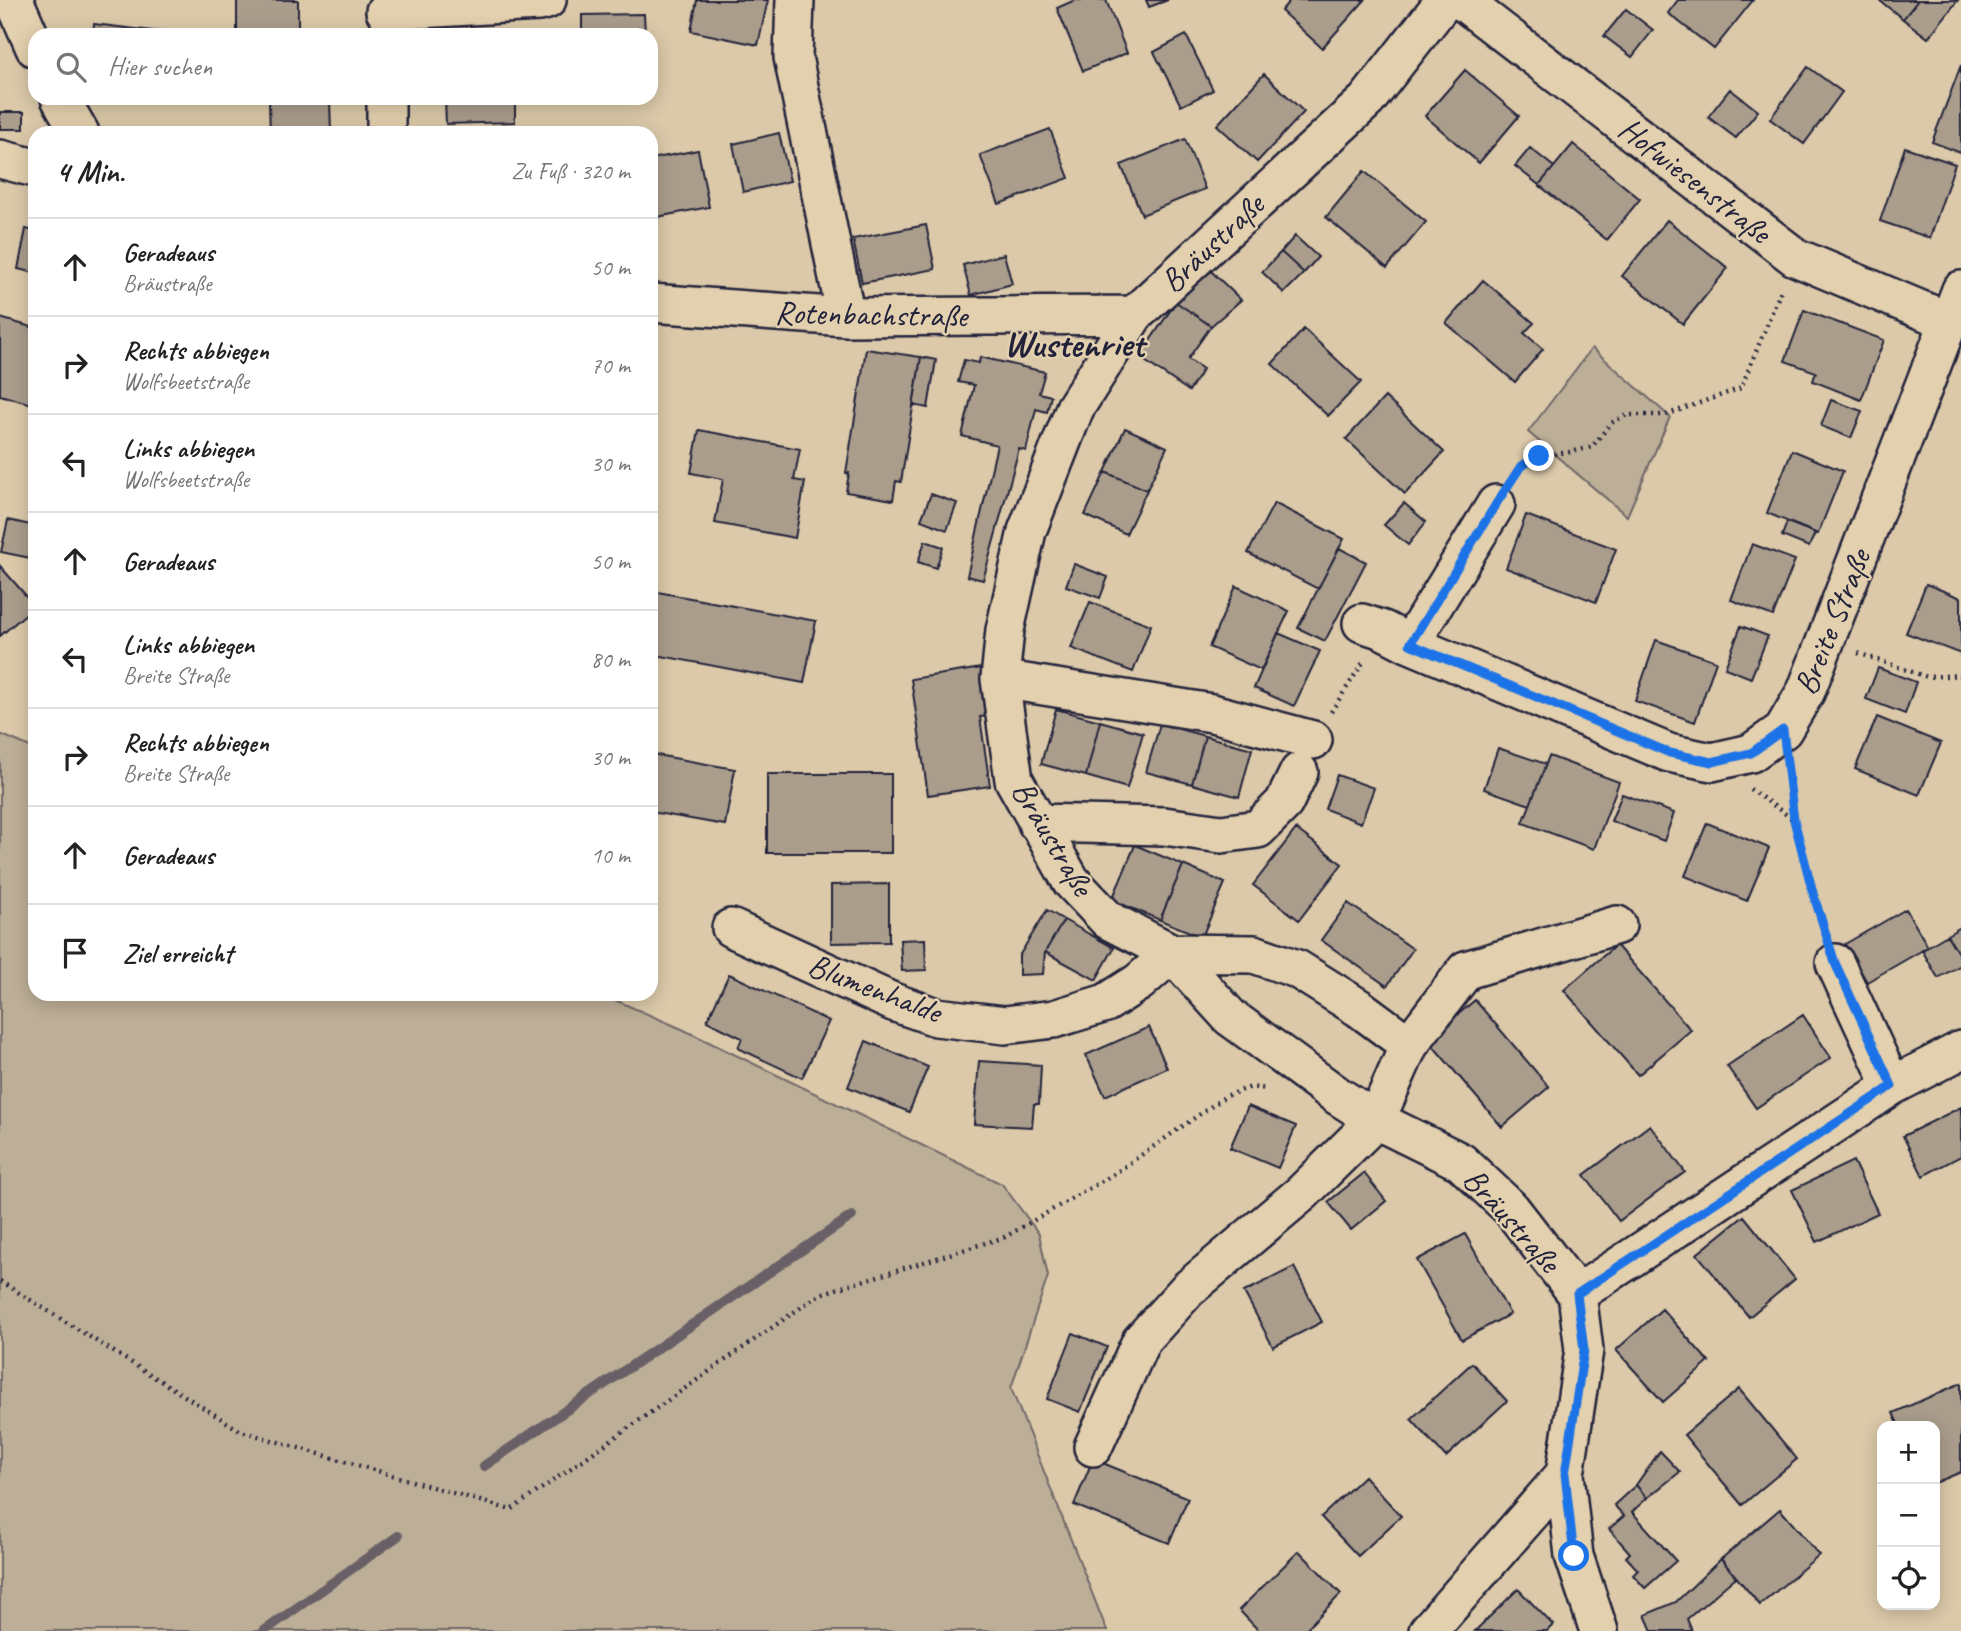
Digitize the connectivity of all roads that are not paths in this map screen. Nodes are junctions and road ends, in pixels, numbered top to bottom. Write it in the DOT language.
graph roads {
  1 [pos="14,0"];
  2 [pos="547,0"];
  3 [pos="795,0"];
  4 [pos="1445,0"];
  5 [pos="1461,0"];
  6 [pos="385,15"];
  7 [pos="28,32"];
  8 [pos="64,105"];
  9 [pos="386,105"];
  10 [pos="76,126"];
  11 [pos="386,126"];
  12 [pos="658,304"];
  13 [pos="1955,306"];
  14 [pos="1134,315"];
  15 [pos="846,317"];
  16 [pos="1496,504"];
  17 [pos="1000,679"];
  18 [pos="1037,823"];
  19 [pos="1618,925"];
  20 [pos="732,928"];
  21 [pos="1172,953"];
  22 [pos="1835,963"];
  23 [pos="1409,1045"];
  24 [pos="1961,1050"];
  25 [pos="1892,1086"];
  26 [pos="1376,1120"];
  27 [pos="1577,1294"];
  28 [pos="1093,1447"];
  29 [pos="1565,1474"];
  30 [pos="1428,1631"];
  31 [pos="1599,1631"];
  1 -- 7 [label="street"];
  2 -- 6 [label="street"];
  3 -- 15 [label="street"];
  4 -- 14 [label="street, Bräustraße"];
  5 -- 13 [label="street, Hofwiesenstraße"];
  8 -- 10 [label="street"];
  9 -- 11 [label="street"];
  12 -- 15 [label="street, Rotenbachstraße"];
  13 -- 16 [label="street, Breite Straße"];
  14 -- 15 [label="street, Rotenbachstraße"];
  14 -- 17 [label="street, Bräustraße"];
  17 -- 18 [label="street, Bräustraße"];
  17 -- 18 [label="street"];
  18 -- 21 [label="street, Bräustraße"];
  19 -- 23 [label="street"];
  20 -- 21 [label="street, Blumenhalde"];
  21 -- 23 [label="street"];
  21 -- 26 [label="street, Bräustraße"];
  22 -- 25 [label="street"];
  23 -- 26 [label="street"];
  24 -- 25 [label="street"];
  25 -- 27 [label="street"];
  26 -- 27 [label="street, Bräustraße"];
  26 -- 28 [label="street"];
  27 -- 29 [label="street, Bräustraße"];
  29 -- 30 [label="street"];
  29 -- 31 [label="street, Bräustraße"];
}
